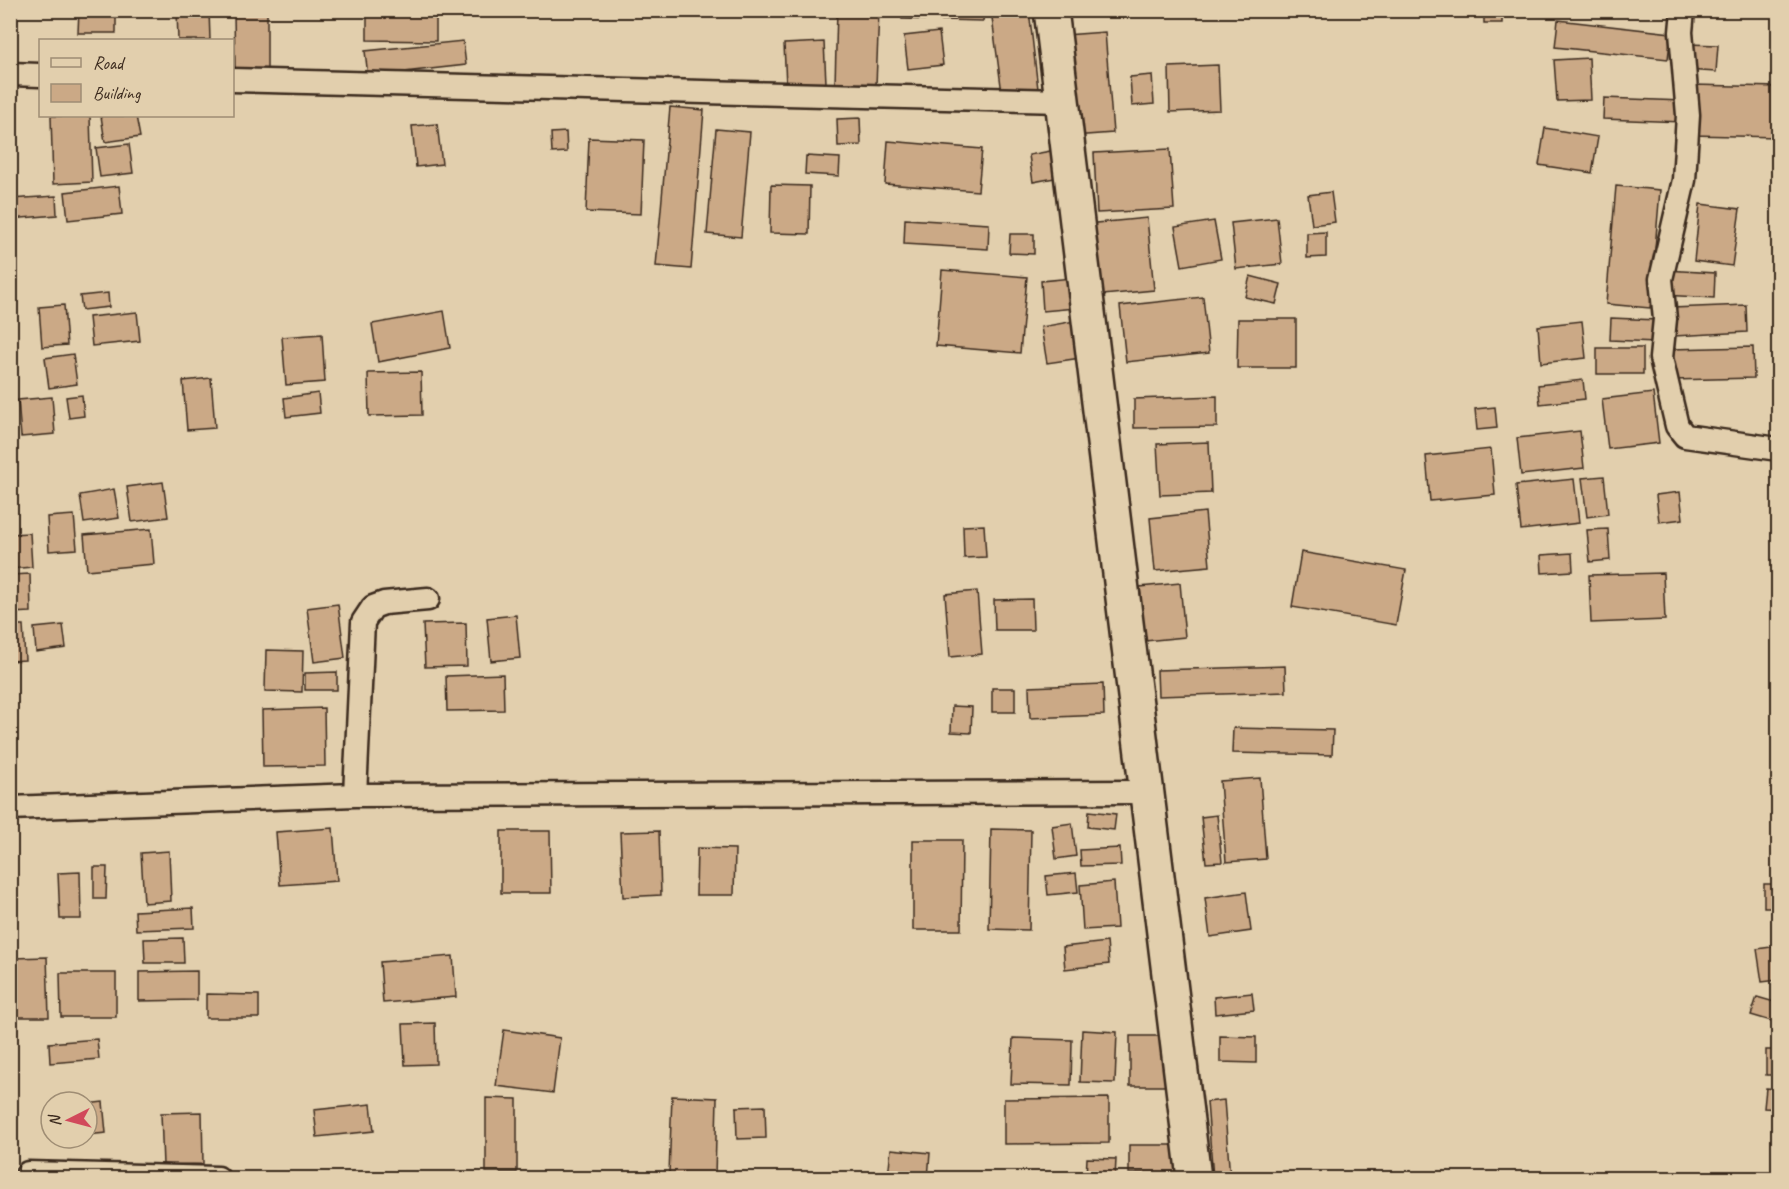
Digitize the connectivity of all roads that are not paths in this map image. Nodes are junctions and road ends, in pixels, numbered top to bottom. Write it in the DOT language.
graph roads {
  1 [pos="1051,10"];
  2 [pos="1683,10"];
  3 [pos="10,74"];
  4 [pos="39,75"];
  5 [pos="234,80"];
  6 [pos="1062,101"];
  7 [pos="1779,448"];
  8 [pos="428,599"];
  9 [pos="1146,792"];
  10 [pos="355,795"];
  11 [pos="10,808"];
  12 [pos="28,1173"];
  13 [pos="218,1179"];
  14 [pos="1194,1179"];
  1 -- 6 [label="main road"];
  2 -- 7 [label="street"];
  3 -- 4 [label="street"];
  5 -- 6 [label="street"];
  6 -- 9 [label="main road"];
  8 -- 10 [label="street"];
  9 -- 10 [label="street"];
  9 -- 14 [label="main road"];
  10 -- 11 [label="street"];
  12 -- 13 [label="street"];
}
